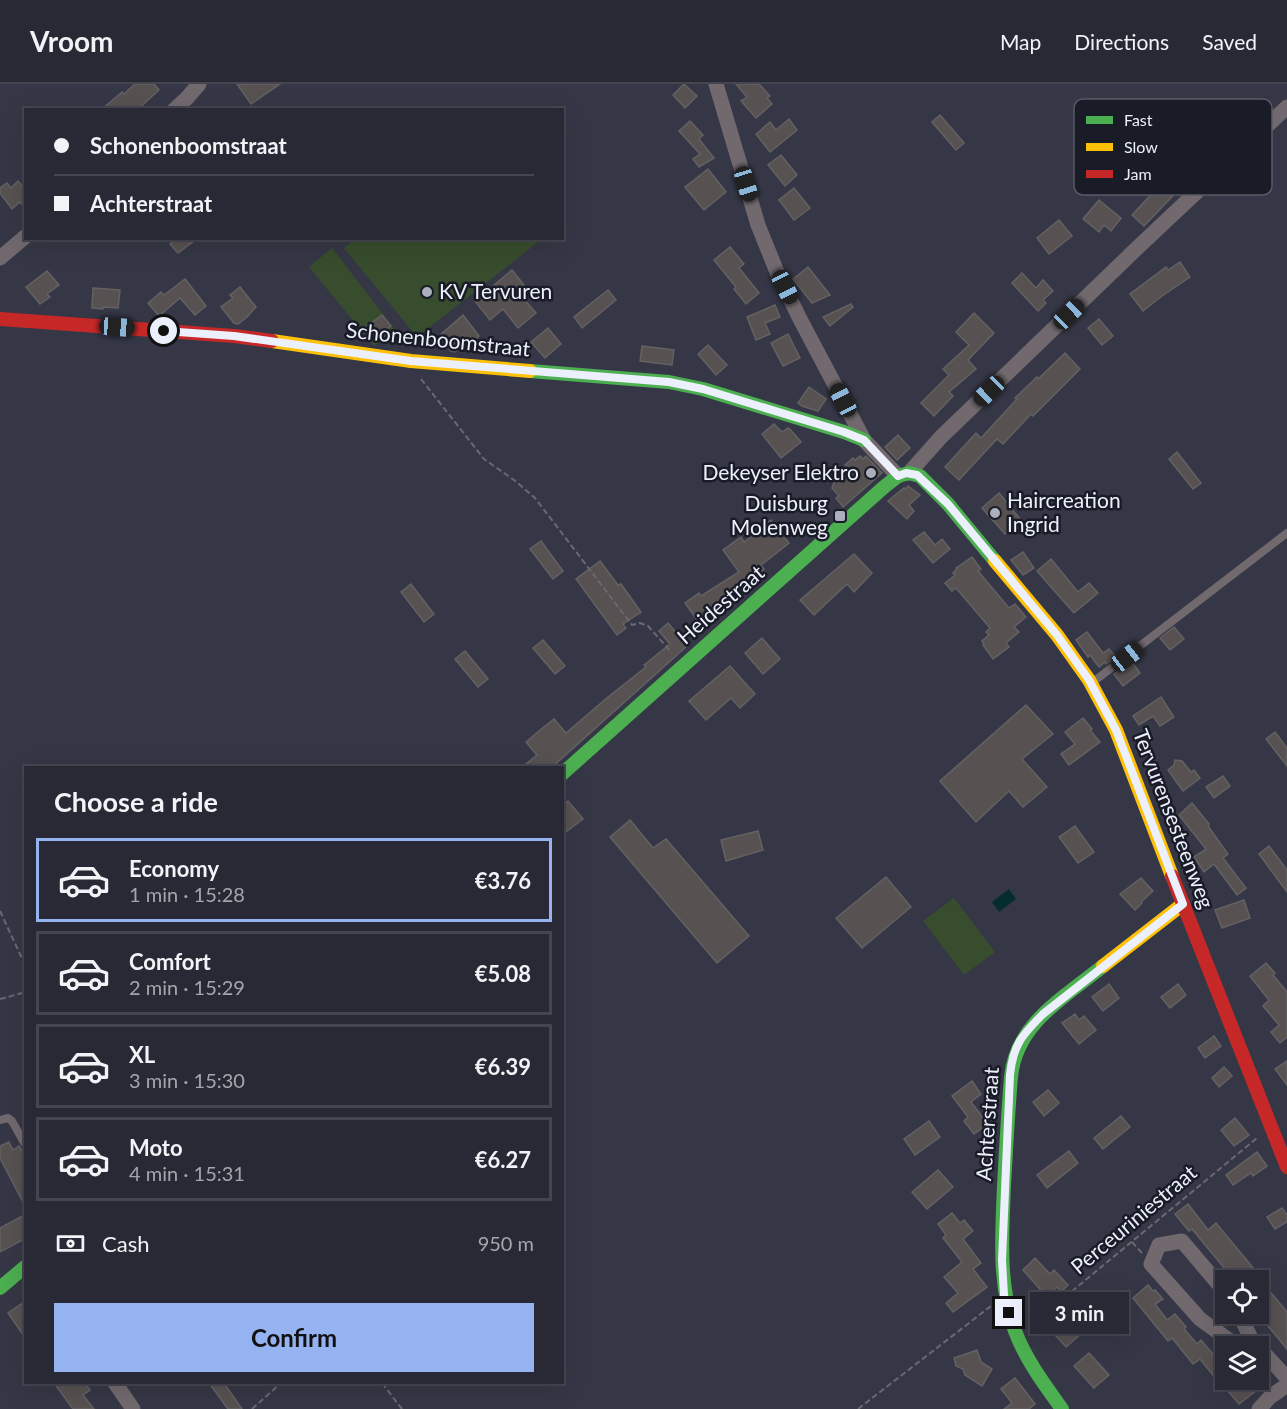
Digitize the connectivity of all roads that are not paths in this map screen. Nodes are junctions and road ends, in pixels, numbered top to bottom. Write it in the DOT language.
graph roads {
  1 [pos="199,84"];
  2 [pos="716,84"];
  3 [pos="1287,106"];
  4 [pos="176,108"];
  5 [pos="1272,120"];
  6 [pos="1193,195"];
  7 [pos="24,238"];
  8 [pos="0,258"];
  9 [pos="0,319"];
  10 [pos="864,440"];
  11 [pos="903,474"];
  12 [pos="1287,533"];
  13 [pos="1091,684"];
  14 [pos="564,772"];
  15 [pos="1183,904"];
  16 [pos="0,1120"];
  17 [pos="24,1142"];
  18 [pos="1287,1167"];
  19 [pos="24,1268"];
  20 [pos="1215,1280"];
  21 [pos="0,1288"];
  22 [pos="1224,1336"];
  23 [pos="1269,1358"];
  24 [pos="1287,1378"];
  25 [pos="116,1384"];
  26 [pos="1287,1385"];
  27 [pos="133,1409"];
  28 [pos="1062,1409"];
  29 [pos="1259,1409"];
  1 -- 4 [label="street"];
  2 -- 10 [label="street"];
  3 -- 5 [label="street"];
  6 -- 11 [label="street"];
  7 -- 8 [label="street"];
  9 -- 10 [label="street, Schonenboomstraat"];
  10 -- 11 [label="street"];
  11 -- 13 [label="street, Tervurensesteenweg"];
  11 -- 14 [label="street, Heidestraat"];
  12 -- 13 [label="lane"];
  13 -- 15 [label="street, Tervurensesteenweg"];
  15 -- 18 [label="street, Tervurensesteenweg"];
  15 -- 28 [label="street, Achterstraat"];
  16 -- 17 [label="lane"];
  19 -- 21 [label="street"];
  20 -- 22 [label="street"];
  23 -- 24 [label="street"];
  25 -- 27 [label="street"];
  26 -- 29 [label="street"];
}
